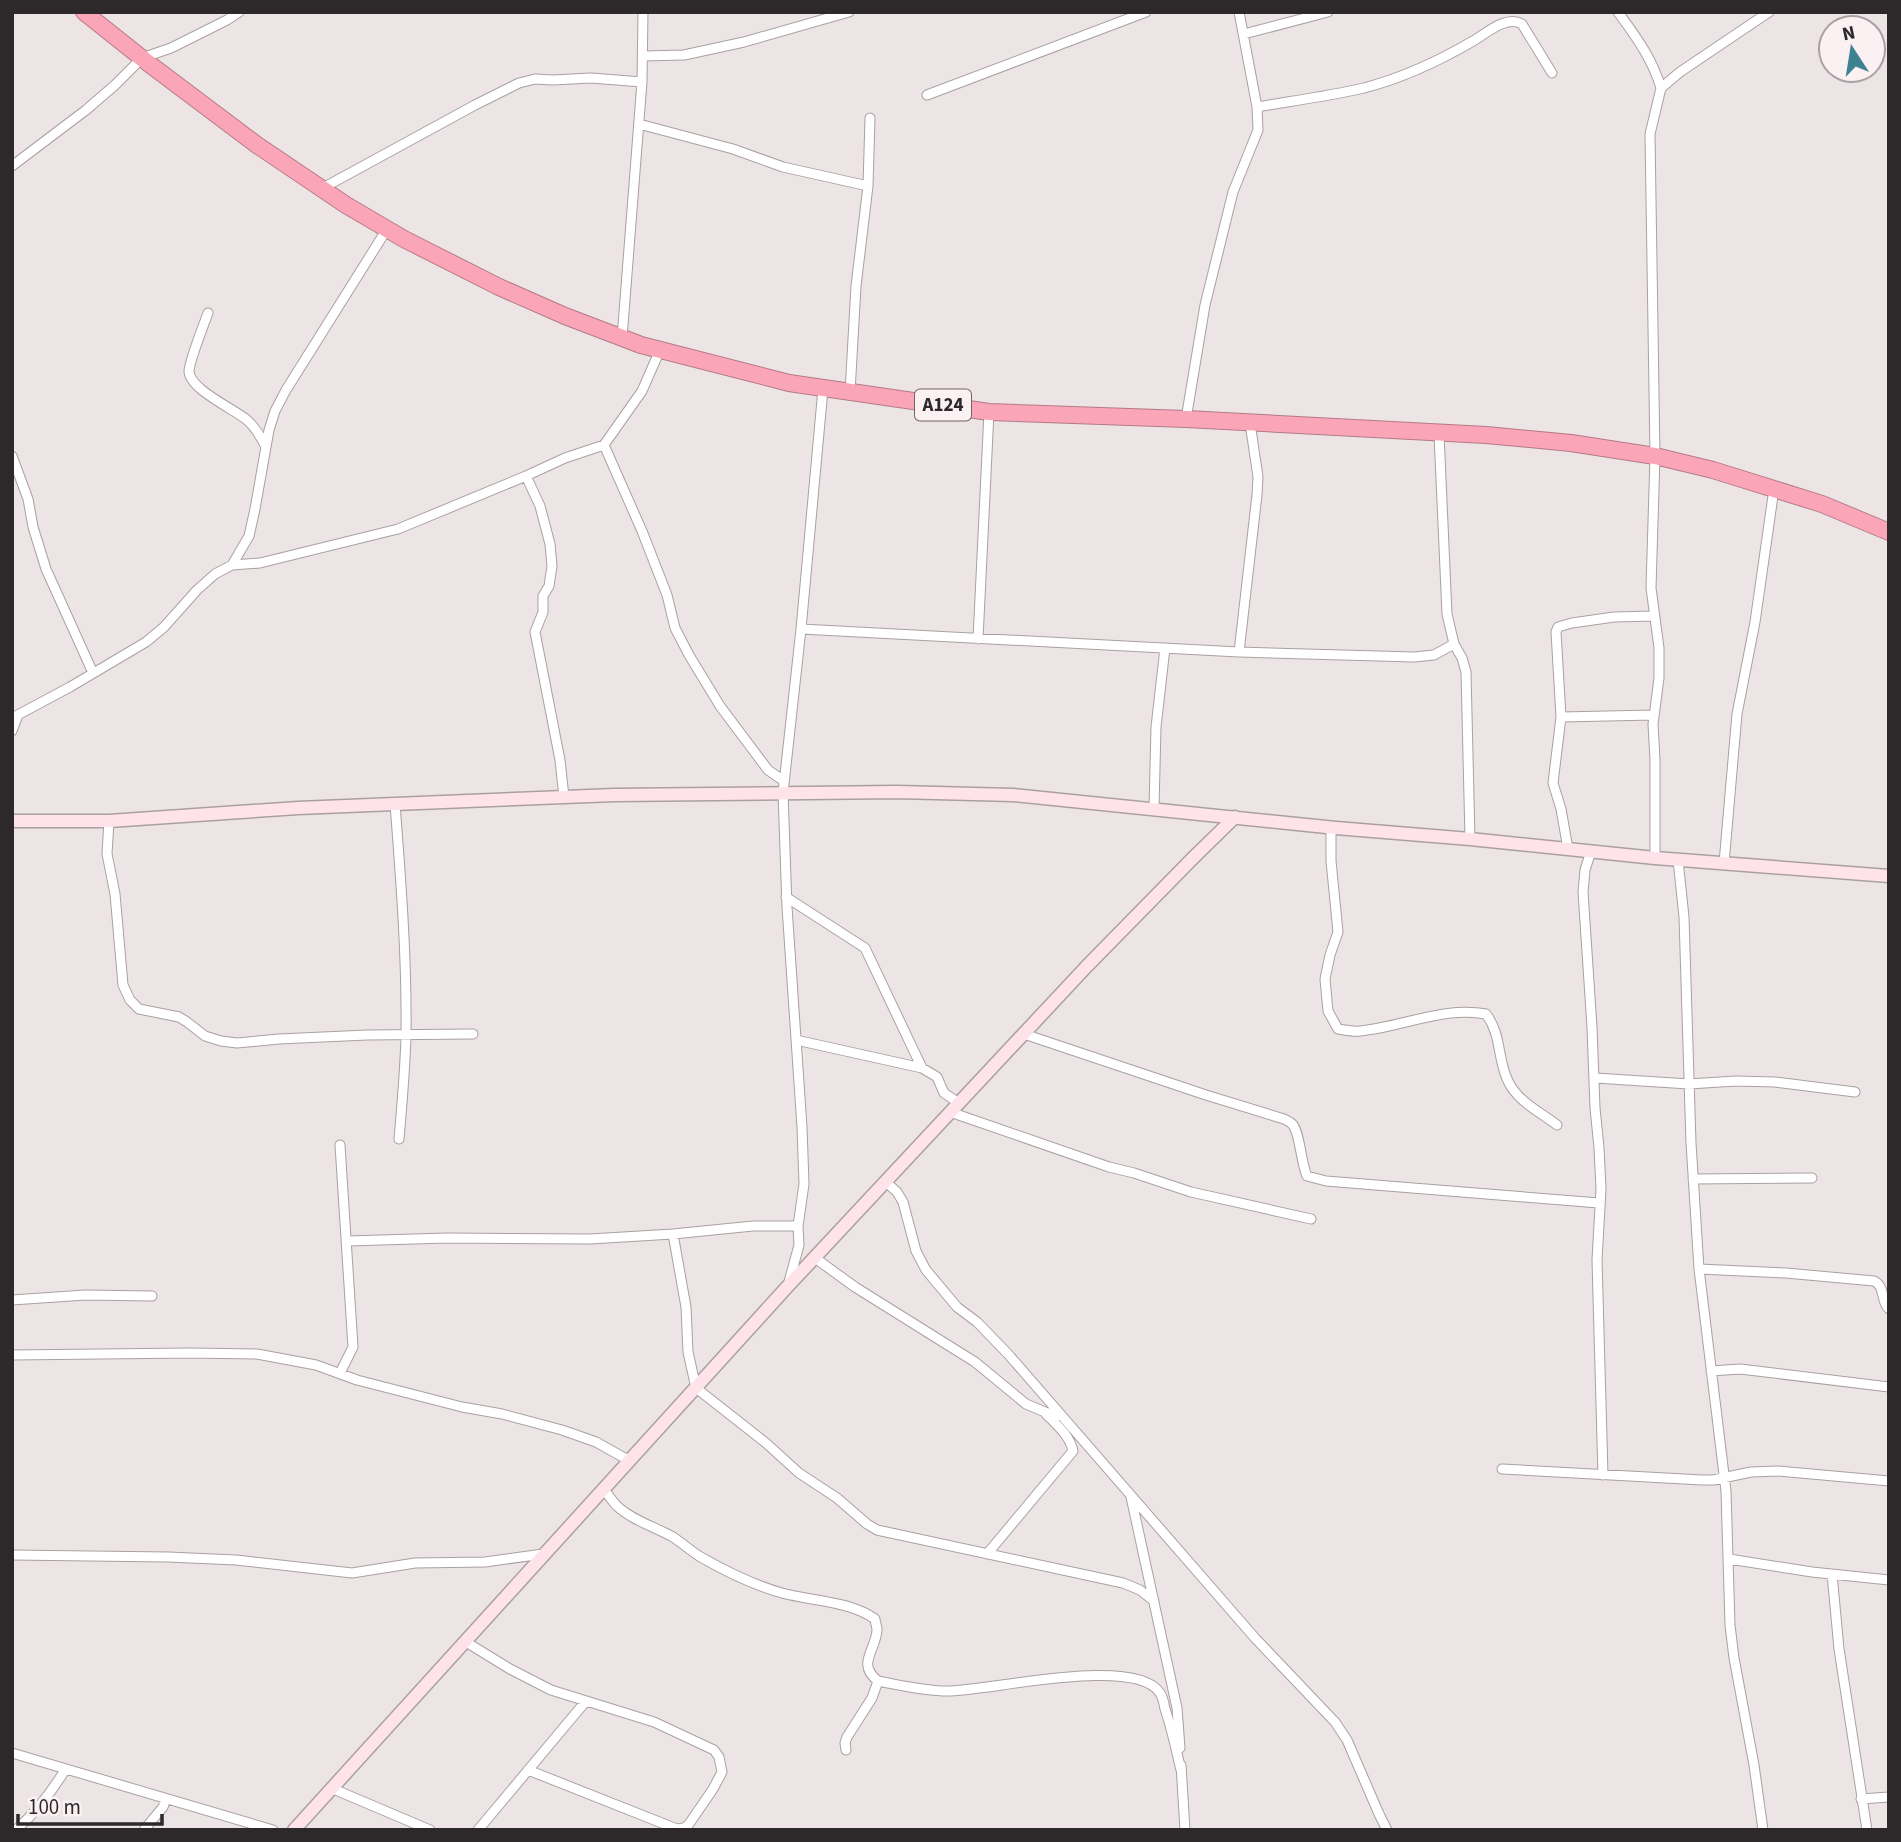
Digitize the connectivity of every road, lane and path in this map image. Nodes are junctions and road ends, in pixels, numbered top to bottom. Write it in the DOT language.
graph roads {
  1 [pos="84,12"];
  2 [pos="239,12"];
  3 [pos="643,12"];
  4 [pos="849,12"];
  5 [pos="1146,12"];
  6 [pos="1239,12"];
  7 [pos="1328,12"];
  8 [pos="1618,12"];
  9 [pos="1769,12"];
  10 [pos="1244,34"];
  11 [pos="643,56"];
  12 [pos="142,58"];
  13 [pos="1552,73"];
  14 [pos="642,82"];
  15 [pos="1661,88"];
  16 [pos="927,95"];
  17 [pos="1257,107"];
  18 [pos="870,118"];
  19 [pos="639,124"];
  20 [pos="12,166"];
  21 [pos="868,186"];
  22 [pos="321,189"];
  23 [pos="387,229"];
  24 [pos="208,313"];
  25 [pos="622,338"];
  26 [pos="660,350"];
  27 [pos="823,389"];
  28 [pos="850,393"];
  29 [pos="989,412"];
  30 [pos="1186,419"];
  31 [pos="1250,423"];
  32 [pos="1438,434"];
  33 [pos="604,445"];
  34 [pos="266,447"];
  35 [pos="12,456"];
  36 [pos="1655,456"];
  37 [pos="526,476"];
  38 [pos="1774,489"];
  39 [pos="1889,531"];
  40 [pos="232,565"];
  41 [pos="1654,616"];
  42 [pos="801,629"];
  43 [pos="978,639"];
  44 [pos="1454,644"];
  45 [pos="1166,648"];
  46 [pos="1239,652"];
  47 [pos="93,673"];
  48 [pos="1654,715"];
  49 [pos="15,717"];
  50 [pos="1561,717"];
  51 [pos="12,731"];
  52 [pos="784,787"];
  53 [pos="564,797"];
  54 [pos="395,804"];
  55 [pos="1154,809"];
  56 [pos="1235,817"];
  57 [pos="12,821"];
  58 [pos="109,821"];
  59 [pos="1331,828"];
  60 [pos="1470,839"];
  61 [pos="1568,849"];
  62 [pos="1591,851"];
  63 [pos="1655,858"];
  64 [pos="1678,860"];
  65 [pos="1724,863"];
  66 [pos="1889,876"];
  67 [pos="786,897"];
  68 [pos="473,1034"];
  69 [pos="1024,1034"];
  70 [pos="406,1035"];
  71 [pos="796,1040"];
  72 [pos="922,1068"];
  73 [pos="1595,1078"];
  74 [pos="1689,1084"];
  75 [pos="1856,1092"];
  76 [pos="955,1108"];
  77 [pos="1557,1125"];
  78 [pos="399,1139"];
  79 [pos="340,1145"];
  80 [pos="1812,1178"];
  81 [pos="1693,1179"];
  82 [pos="886,1182"];
  83 [pos="1599,1203"];
  84 [pos="1311,1219"];
  85 [pos="798,1226"];
  86 [pos="673,1234"];
  87 [pos="348,1241"];
  88 [pos="815,1258"];
  89 [pos="1699,1269"];
  90 [pos="787,1287"];
  91 [pos="152,1296"];
  92 [pos="12,1300"];
  93 [pos="1889,1309"];
  94 [pos="12,1355"];
  95 [pos="1711,1371"];
  96 [pos="340,1373"];
  97 [pos="1889,1387"];
  98 [pos="696,1388"];
  99 [pos="1045,1412"];
  100 [pos="1063,1417"];
  101 [pos="630,1461"];
  102 [pos="1502,1469"];
  103 [pos="1603,1475"];
  104 [pos="1724,1477"];
  105 [pos="1889,1481"];
  106 [pos="603,1489"];
  107 [pos="1131,1495"];
  108 [pos="543,1554"];
  109 [pos="987,1554"];
  110 [pos="12,1555"];
  111 [pos="1729,1559"];
  112 [pos="1832,1574"];
  113 [pos="1889,1580"];
  114 [pos="1154,1601"];
  115 [pos="466,1642"];
  116 [pos="878,1681"];
  117 [pos="586,1701"];
  118 [pos="846,1750"];
  119 [pos="12,1754"];
  120 [pos="65,1770"];
  121 [pos="528,1770"];
  122 [pos="1181,1770"];
  123 [pos="331,1788"];
  124 [pos="1889,1797"];
  125 [pos="166,1799"];
  126 [pos="1861,1799"];
  127 [pos="16,1830"];
  128 [pos="144,1830"];
  129 [pos="273,1830"];
  130 [pos="294,1830"];
  131 [pos="430,1830"];
  132 [pos="478,1830"];
  133 [pos="1185,1830"];
  134 [pos="1387,1830"];
  135 [pos="1763,1830"];
  136 [pos="1867,1830"];
  1 -- 12 [label="highway, A124"];
  2 -- 12 [label="street"];
  3 -- 11 [label="street"];
  4 -- 11 [label="street"];
  5 -- 16 [label="street"];
  6 -- 10 [label="street"];
  7 -- 10 [label="street"];
  8 -- 15 [label="street"];
  9 -- 15 [label="street"];
  10 -- 17 [label="street"];
  11 -- 14 [label="street"];
  12 -- 20 [label="street"];
  12 -- 22 [label="highway, A124"];
  13 -- 17 [label="street"];
  14 -- 19 [label="street"];
  14 -- 22 [label="street"];
  15 -- 36 [label="street"];
  17 -- 30 [label="street"];
  18 -- 21 [label="street"];
  19 -- 21 [label="street"];
  19 -- 25 [label="street"];
  21 -- 28 [label="street"];
  22 -- 23 [label="highway, A124"];
  23 -- 25 [label="highway, A124"];
  23 -- 34 [label="street"];
  24 -- 34 [label="street"];
  25 -- 26 [label="highway, A124"];
  26 -- 27 [label="highway, A124"];
  26 -- 33 [label="street"];
  27 -- 28 [label="highway, A124"];
  27 -- 42 [label="street"];
  28 -- 29 [label="highway, A124"];
  29 -- 30 [label="highway, A124"];
  29 -- 43 [label="street"];
  30 -- 31 [label="highway, A124"];
  31 -- 32 [label="highway, A124"];
  31 -- 46 [label="street"];
  32 -- 36 [label="highway, A124"];
  32 -- 44 [label="street"];
  33 -- 37 [label="street"];
  33 -- 52 [label="street"];
  34 -- 40 [label="street"];
  35 -- 47 [label="street"];
  36 -- 38 [label="highway, A124"];
  36 -- 41 [label="street"];
  37 -- 40 [label="street"];
  37 -- 53 [label="street"];
  38 -- 39 [label="highway, A124"];
  38 -- 65 [label="street"];
  40 -- 47 [label="street"];
  41 -- 48 [label="street"];
  41 -- 50 [label="street"];
  42 -- 43 [label="street"];
  42 -- 52 [label="street"];
  43 -- 45 [label="street"];
  44 -- 46 [label="street"];
  44 -- 60 [label="street"];
  45 -- 46 [label="street"];
  45 -- 55 [label="street"];
  47 -- 49 [label="street"];
  48 -- 50 [label="street"];
  48 -- 63 [label="street"];
  49 -- 51 [label="street"];
  50 -- 61 [label="street"];
  52 -- 53 [label="main road"];
  52 -- 55 [label="main road"];
  52 -- 67 [label="street"];
  53 -- 54 [label="main road"];
  54 -- 58 [label="main road"];
  54 -- 70 [label="street"];
  55 -- 56 [label="main road"];
  56 -- 59 [label="main road"];
  56 -- 69 [label="main road"];
  57 -- 58 [label="main road"];
  58 -- 70 [label="street"];
  59 -- 60 [label="main road"];
  59 -- 77 [label="street"];
  60 -- 61 [label="main road"];
  61 -- 62 [label="main road"];
  62 -- 63 [label="main road"];
  62 -- 73 [label="street"];
  63 -- 64 [label="main road"];
  64 -- 65 [label="main road"];
  64 -- 74 [label="street"];
  65 -- 66 [label="main road"];
  67 -- 71 [label="street"];
  67 -- 72 [label="street"];
  68 -- 70 [label="street"];
  69 -- 76 [label="main road"];
  69 -- 83 [label="street"];
  70 -- 78 [label="street"];
  71 -- 72 [label="street"];
  71 -- 85 [label="street"];
  72 -- 76 [label="street"];
  73 -- 74 [label="street"];
  73 -- 83 [label="street"];
  74 -- 75 [label="street"];
  74 -- 81 [label="street"];
  76 -- 82 [label="main road"];
  76 -- 84 [label="street"];
  79 -- 87 [label="street"];
  80 -- 81 [label="street"];
  81 -- 89 [label="street"];
  82 -- 88 [label="main road"];
  82 -- 100 [label="street"];
  83 -- 103 [label="street"];
  85 -- 86 [label="street"];
  85 -- 90 [label="street"];
  86 -- 87 [label="street"];
  86 -- 98 [label="street"];
  87 -- 96 [label="street"];
  88 -- 90 [label="main road"];
  88 -- 99 [label="street"];
  89 -- 93 [label="street"];
  89 -- 95 [label="street"];
  90 -- 98 [label="main road"];
  91 -- 92 [label="street"];
  94 -- 96 [label="street"];
  95 -- 97 [label="street"];
  95 -- 104 [label="street"];
  96 -- 101 [label="street"];
  98 -- 101 [label="main road"];
  98 -- 109 [label="street"];
  99 -- 100 [label="street"];
  99 -- 109 [label="street"];
  100 -- 107 [label="street"];
  101 -- 106 [label="main road"];
  102 -- 103 [label="street"];
  103 -- 104 [label="street"];
  104 -- 105 [label="street"];
  104 -- 111 [label="street"];
  106 -- 108 [label="main road"];
  106 -- 116 [label="street"];
  107 -- 114 [label="street"];
  107 -- 134 [label="street"];
  108 -- 110 [label="street"];
  108 -- 115 [label="main road"];
  109 -- 114 [label="street"];
  111 -- 112 [label="street"];
  111 -- 135 [label="street"];
  112 -- 113 [label="street"];
  112 -- 126 [label="street"];
  114 -- 122 [label="street"];
  115 -- 117 [label="street"];
  115 -- 123 [label="main road"];
  116 -- 118 [label="street"];
  116 -- 122 [label="street"];
  117 -- 121 [label="street"];
  117 -- 121 [label="street"];
  119 -- 120 [label="street"];
  120 -- 125 [label="street"];
  120 -- 127 [label="street"];
  121 -- 132 [label="street"];
  122 -- 133 [label="street"];
  123 -- 130 [label="main road"];
  123 -- 131 [label="street"];
  124 -- 126 [label="street"];
  125 -- 128 [label="street"];
  125 -- 129 [label="street"];
  126 -- 136 [label="street"];
}
